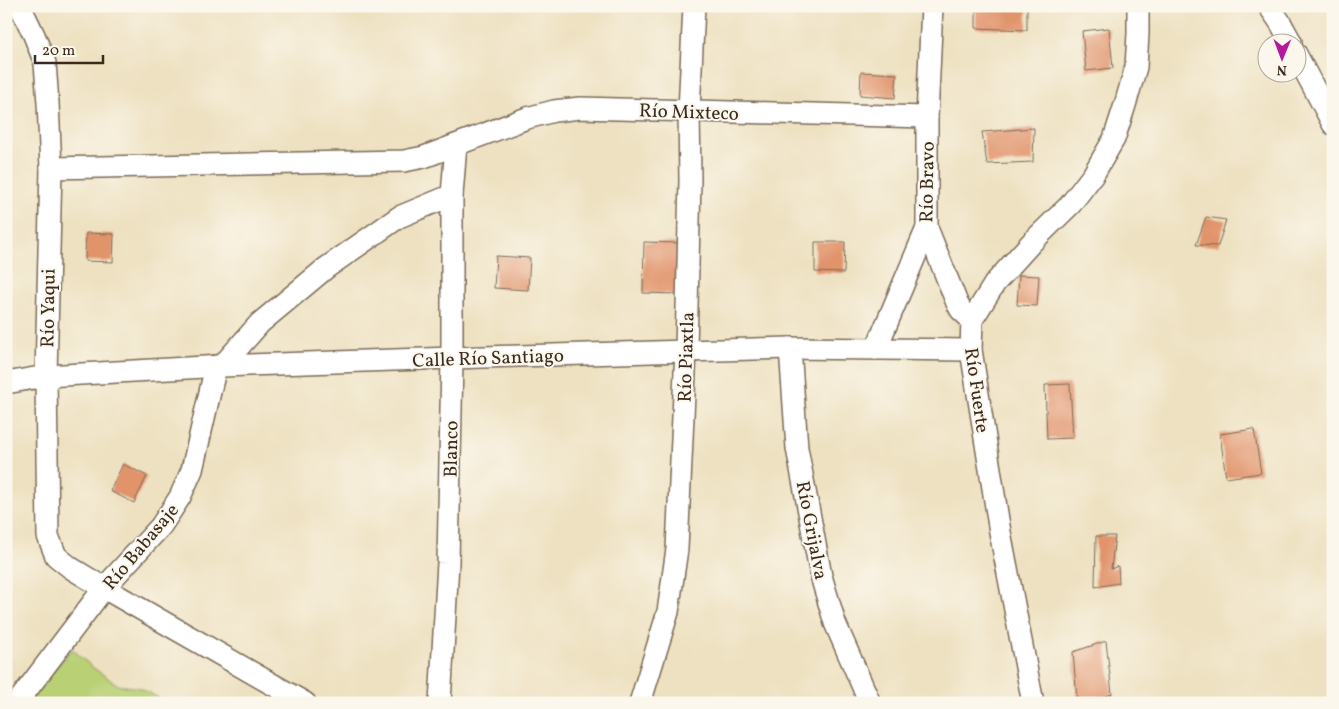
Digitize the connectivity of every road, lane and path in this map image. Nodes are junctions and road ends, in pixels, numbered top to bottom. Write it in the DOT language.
graph roads {
  1 [pos="20,6"];
  2 [pos="694,6"];
  3 [pos="932,6"];
  4 [pos="1138,6"];
  5 [pos="1268,6"];
  6 [pos="1286,32"];
  7 [pos="1306,73"];
  8 [pos="690,111"];
  9 [pos="928,117"];
  10 [pos="1333,124"];
  11 [pos="456,145"];
  12 [pos="51,168"];
  13 [pos="452,195"];
  14 [pos="927,228"];
  15 [pos="972,320"];
  16 [pos="790,348"];
  17 [pos="876,349"];
  18 [pos="686,350"];
  19 [pos="971,350"];
  20 [pos="452,358"];
  21 [pos="219,366"];
  22 [pos="46,376"];
  23 [pos="6,383"];
  24 [pos="104,588"];
  25 [pos="17,703"];
  26 [pos="305,703"];
  27 [pos="440,703"];
  28 [pos="640,703"];
  29 [pos="870,703"];
  30 [pos="1033,703"];
  1 -- 12 [label="street, Río Yaqui"];
  2 -- 8 [label="street, Río Piaxtla"];
  3 -- 9 [label="street, Río Bravo"];
  4 -- 15 [label="street, Río Fuerte"];
  5 -- 6 [label="street"];
  7 -- 10 [label="street"];
  8 -- 9 [label="street, Río Mixteco"];
  8 -- 11 [label="street, Río Mixteco"];
  8 -- 18 [label="street, Río Piaxtla"];
  9 -- 14 [label="street, Río Bravo"];
  11 -- 12 [label="street, Río Mixteco"];
  11 -- 13 [label="street, Blanco"];
  12 -- 22 [label="street, Río Yaqui"];
  13 -- 20 [label="street, Blanco"];
  13 -- 21 [label="street, Río Babasaje"];
  14 -- 15 [label="street"];
  14 -- 17 [label="street, Río Bravo"];
  15 -- 19 [label="street, Río Fuerte"];
  16 -- 17 [label="street, Calle Río Santiago"];
  16 -- 18 [label="street, Calle Río Santiago"];
  16 -- 29 [label="street, Río Grijalva"];
  17 -- 19 [label="street, Calle Río Santiago"];
  18 -- 20 [label="street, Calle Río Santiago"];
  18 -- 28 [label="street, Río Piaxtla"];
  19 -- 30 [label="street, Río Fuerte"];
  20 -- 21 [label="street, Calle Río Santiago"];
  20 -- 27 [label="street, Blanco"];
  21 -- 22 [label="street, Calle Río Santiago"];
  21 -- 24 [label="street, Río Babasaje"];
  22 -- 23 [label="street, Calle Río Santiago"];
  22 -- 24 [label="street, Río Yaqui"];
  24 -- 25 [label="street, Río Babasaje"];
  24 -- 26 [label="street, Río Yaqui"];
}
